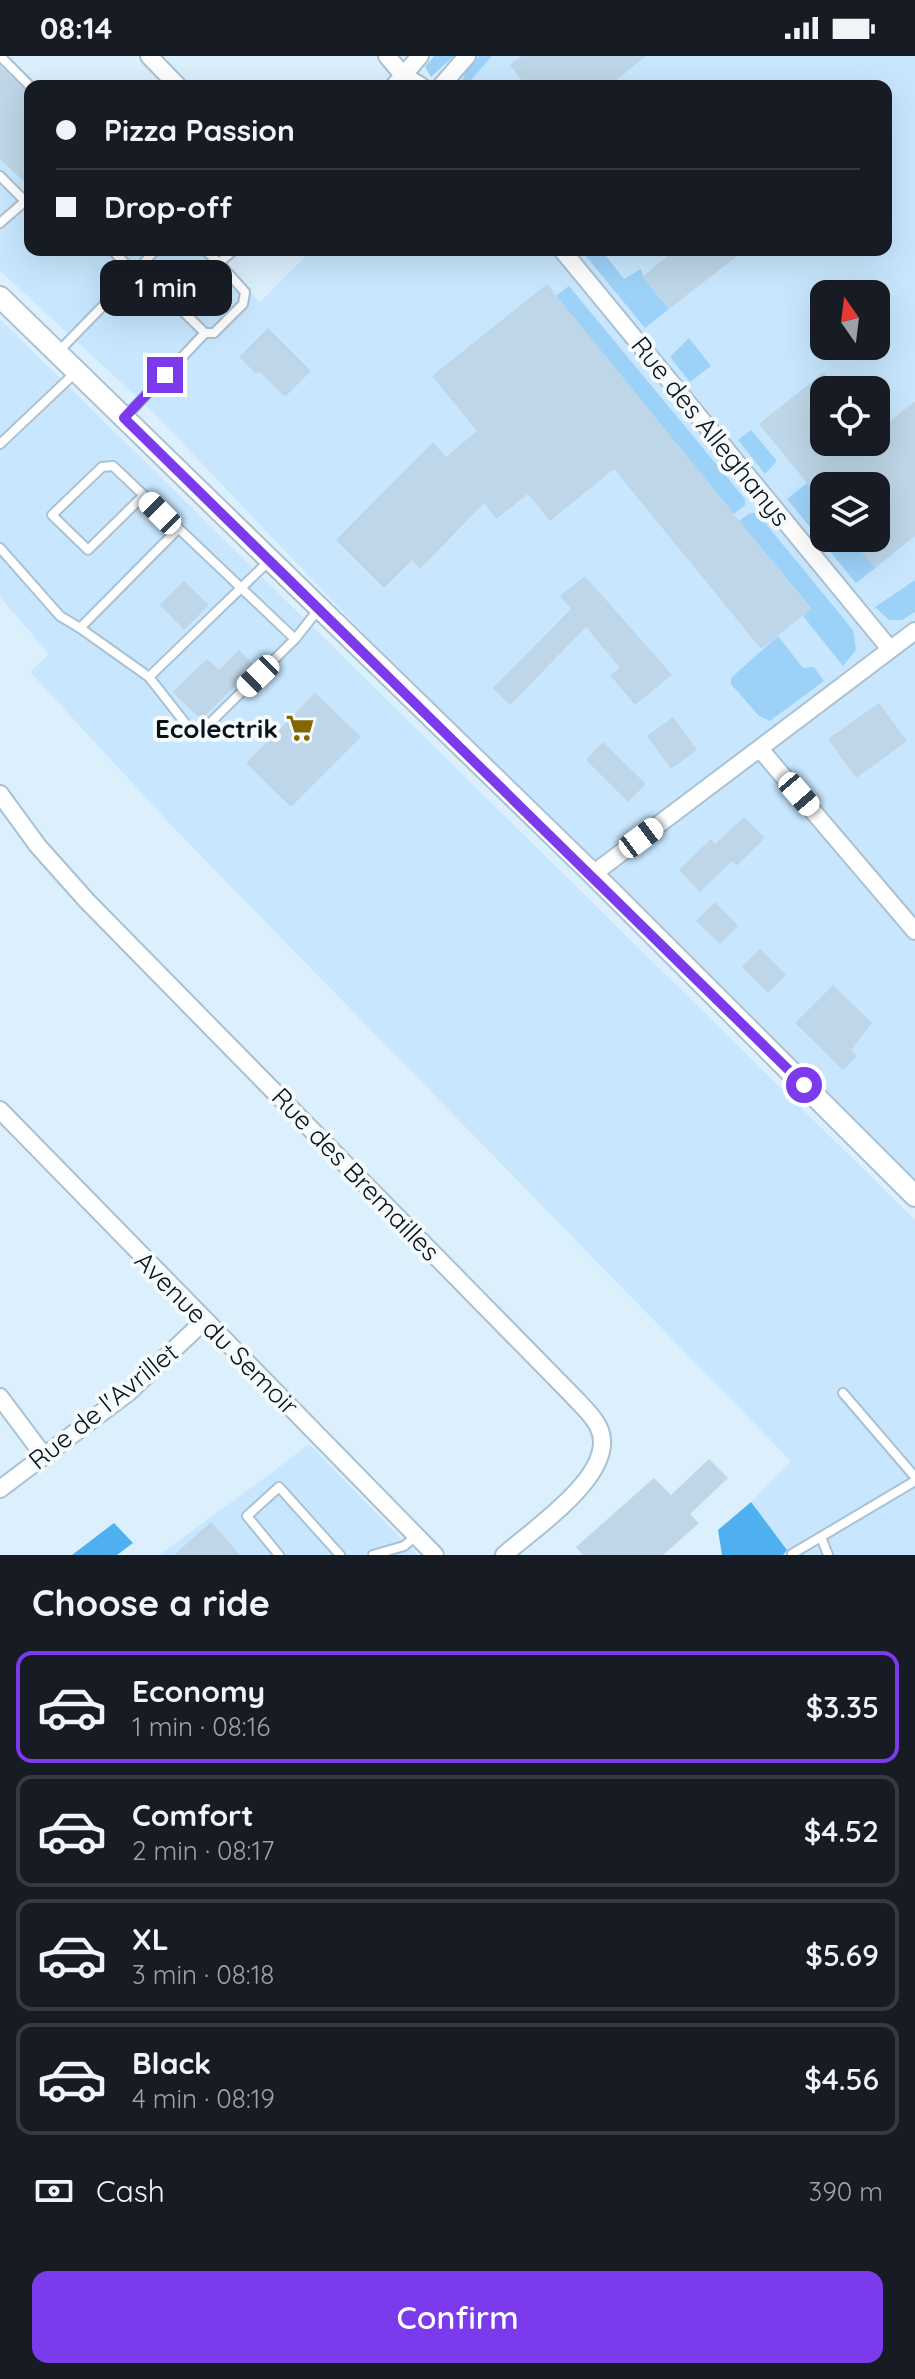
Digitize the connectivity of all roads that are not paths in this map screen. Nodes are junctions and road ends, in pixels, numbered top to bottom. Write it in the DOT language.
graph roads {
  1 [pos="0,56"];
  2 [pos="149,56"];
  3 [pos="387,56"];
  4 [pos="420,56"];
  5 [pos="467,56"];
  6 [pos="24,80"];
  7 [pos="172,80"];
  8 [pos="398,80"];
  9 [pos="399,80"];
  10 [pos="446,80"];
  11 [pos="0,176"];
  12 [pos="24,196"];
  13 [pos="24,202"];
  14 [pos="0,223"];
  15 [pos="118,256"];
  16 [pos="150,256"];
  17 [pos="211,256"];
  18 [pos="227,256"];
  19 [pos="567,256"];
  20 [pos="219,263"];
  21 [pos="135,273"];
  22 [pos="0,297"];
  23 [pos="205,333"];
  24 [pos="57,352"];
  25 [pos="77,371"];
  26 [pos="124,418"];
  27 [pos="0,444"];
  28 [pos="143,496"];
  29 [pos="177,530"];
  30 [pos="0,548"];
  31 [pos="270,560"];
  32 [pos="242,586"];
  33 [pos="319,608"];
  34 [pos="80,628"];
  35 [pos="915,631"];
  36 [pos="295,639"];
  37 [pos="890,649"];
  38 [pos="149,677"];
  39 [pos="760,749"];
  40 [pos="0,794"];
  41 [pos="593,874"];
  42 [pos="915,931"];
  43 [pos="0,1110"];
  44 [pos="912,1187"];
  45 [pos="204,1321"];
  46 [pos="843,1393"];
  47 [pos="0,1397"];
  48 [pos="44,1456"];
  49 [pos="915,1479"];
  50 [pos="0,1489"];
  51 [pos="416,1536"];
  52 [pos="821,1537"];
  53 [pos="792,1554"];
  54 [pos="279,1555"];
  55 [pos="340,1555"];
  56 [pos="373,1555"];
  57 [pos="435,1555"];
  58 [pos="504,1555"];
  59 [pos="828,1555"];
  1 -- 6 [label="lane"];
  2 -- 7 [label="street"];
  3 -- 8 [label="street"];
  4 -- 9 [label="street"];
  5 -- 10 [label="street"];
  11 -- 12 [label="lane"];
  13 -- 14 [label="lane"];
  15 -- 21 [label="lane"];
  16 -- 21 [label="lane"];
  17 -- 20 [label="lane"];
  18 -- 20 [label="lane"];
  19 -- 37 [label="street, Rue des Alleghanys"];
  20 -- 23 [label="lane"];
  21 -- 23 [label="lane"];
  21 -- 24 [label="lane"];
  22 -- 24 [label="street"];
  23 -- 26 [label="lane"];
  24 -- 25 [label="street"];
  25 -- 26 [label="street"];
  25 -- 27 [label="lane"];
  26 -- 31 [label="street"];
  28 -- 28 [label="lane"];
  28 -- 29 [label="lane"];
  29 -- 32 [label="lane"];
  29 -- 34 [label="lane"];
  30 -- 34 [label="lane"];
  31 -- 32 [label="lane"];
  31 -- 33 [label="street"];
  32 -- 36 [label="lane"];
  32 -- 38 [label="lane"];
  33 -- 36 [label="lane"];
  33 -- 41 [label="street"];
  34 -- 38 [label="lane"];
  35 -- 37 [label="street"];
  36 -- 38 [label="lane"];
  37 -- 39 [label="street"];
  39 -- 41 [label="street"];
  39 -- 42 [label="street"];
  40 -- 58 [label="street, Rue des Bremailles"];
  41 -- 44 [label="street"];
  43 -- 45 [label="street, Avenue du Semoir"];
  45 -- 48 [label="street, Rue de l'Avrillet"];
  45 -- 51 [label="street, Avenue du Semoir"];
  46 -- 49 [label="lane"];
  47 -- 48 [label="street"];
  48 -- 50 [label="street, Rue de l'Avrillet"];
  49 -- 52 [label="lane"];
  51 -- 56 [label="lane"];
  51 -- 57 [label="street, Avenue du Semoir"];
  52 -- 53 [label="lane"];
  52 -- 59 [label="lane"];
  54 -- 55 [label="lane"];
}
